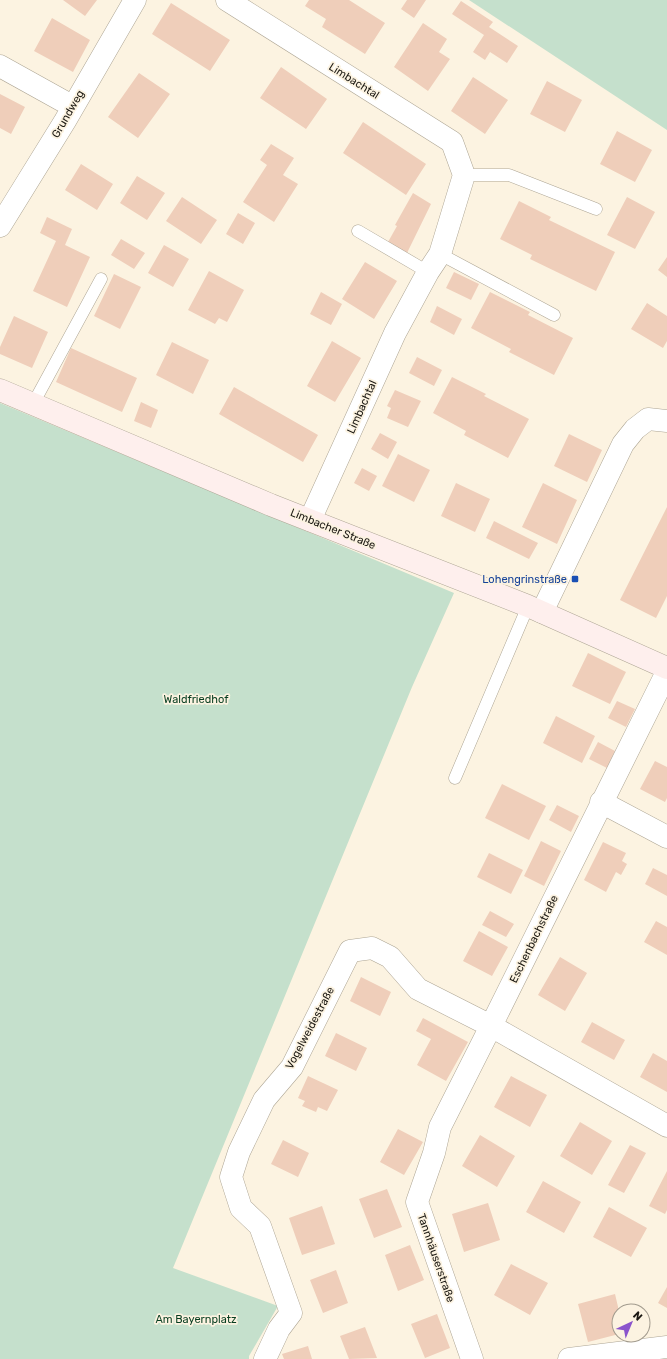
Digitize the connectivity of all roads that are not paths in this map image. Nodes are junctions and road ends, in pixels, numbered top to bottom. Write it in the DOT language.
graph roads {
  1 [pos="135,0"];
  2 [pos="227,0"];
  3 [pos="0,66"];
  4 [pos="72,106"];
  5 [pos="464,175"];
  6 [pos="596,209"];
  7 [pos="0,226"];
  8 [pos="358,231"];
  9 [pos="440,254"];
  10 [pos="428,272"];
  11 [pos="101,279"];
  12 [pos="554,315"];
  13 [pos="0,390"];
  14 [pos="33,404"];
  15 [pos="667,421"];
  16 [pos="310,520"];
  17 [pos="535,609"];
  18 [pos="667,668"];
  19 [pos="667,672"];
  20 [pos="455,778"];
  21 [pos="602,802"];
  22 [pos="667,837"];
  23 [pos="491,1026"];
  24 [pos="667,1126"];
  25 [pos="667,1347"];
  26 [pos="265,1359"];
  27 [pos="472,1359"];
  28 [pos="569,1359"];
  1 -- 4 [label="street, Grundweg"];
  2 -- 5 [label="street, Limbachtal"];
  3 -- 4 [label="street"];
  4 -- 7 [label="street, Grundweg"];
  5 -- 6 [label="lane"];
  5 -- 9 [label="street, Limbachtal"];
  8 -- 10 [label="lane"];
  9 -- 10 [label="street, Limbachtal"];
  9 -- 12 [label="lane"];
  10 -- 16 [label="street, Limbachtal"];
  11 -- 14 [label="lane"];
  13 -- 14 [label="main road, Limbacher Straße"];
  14 -- 16 [label="main road, Limbacher Straße"];
  15 -- 17 [label="street"];
  16 -- 17 [label="main road, Limbacher Straße"];
  17 -- 18 [label="main road, Limbacher Straße"];
  17 -- 20 [label="lane"];
  19 -- 21 [label="street, Eschenbachstraße"];
  21 -- 22 [label="street"];
  21 -- 23 [label="street, Eschenbachstraße"];
  23 -- 24 [label="street"];
  23 -- 26 [label="street, Vogelweidestraße"];
  23 -- 27 [label="street, Tannhäuserstraße"];
  25 -- 28 [label="street"];
}
